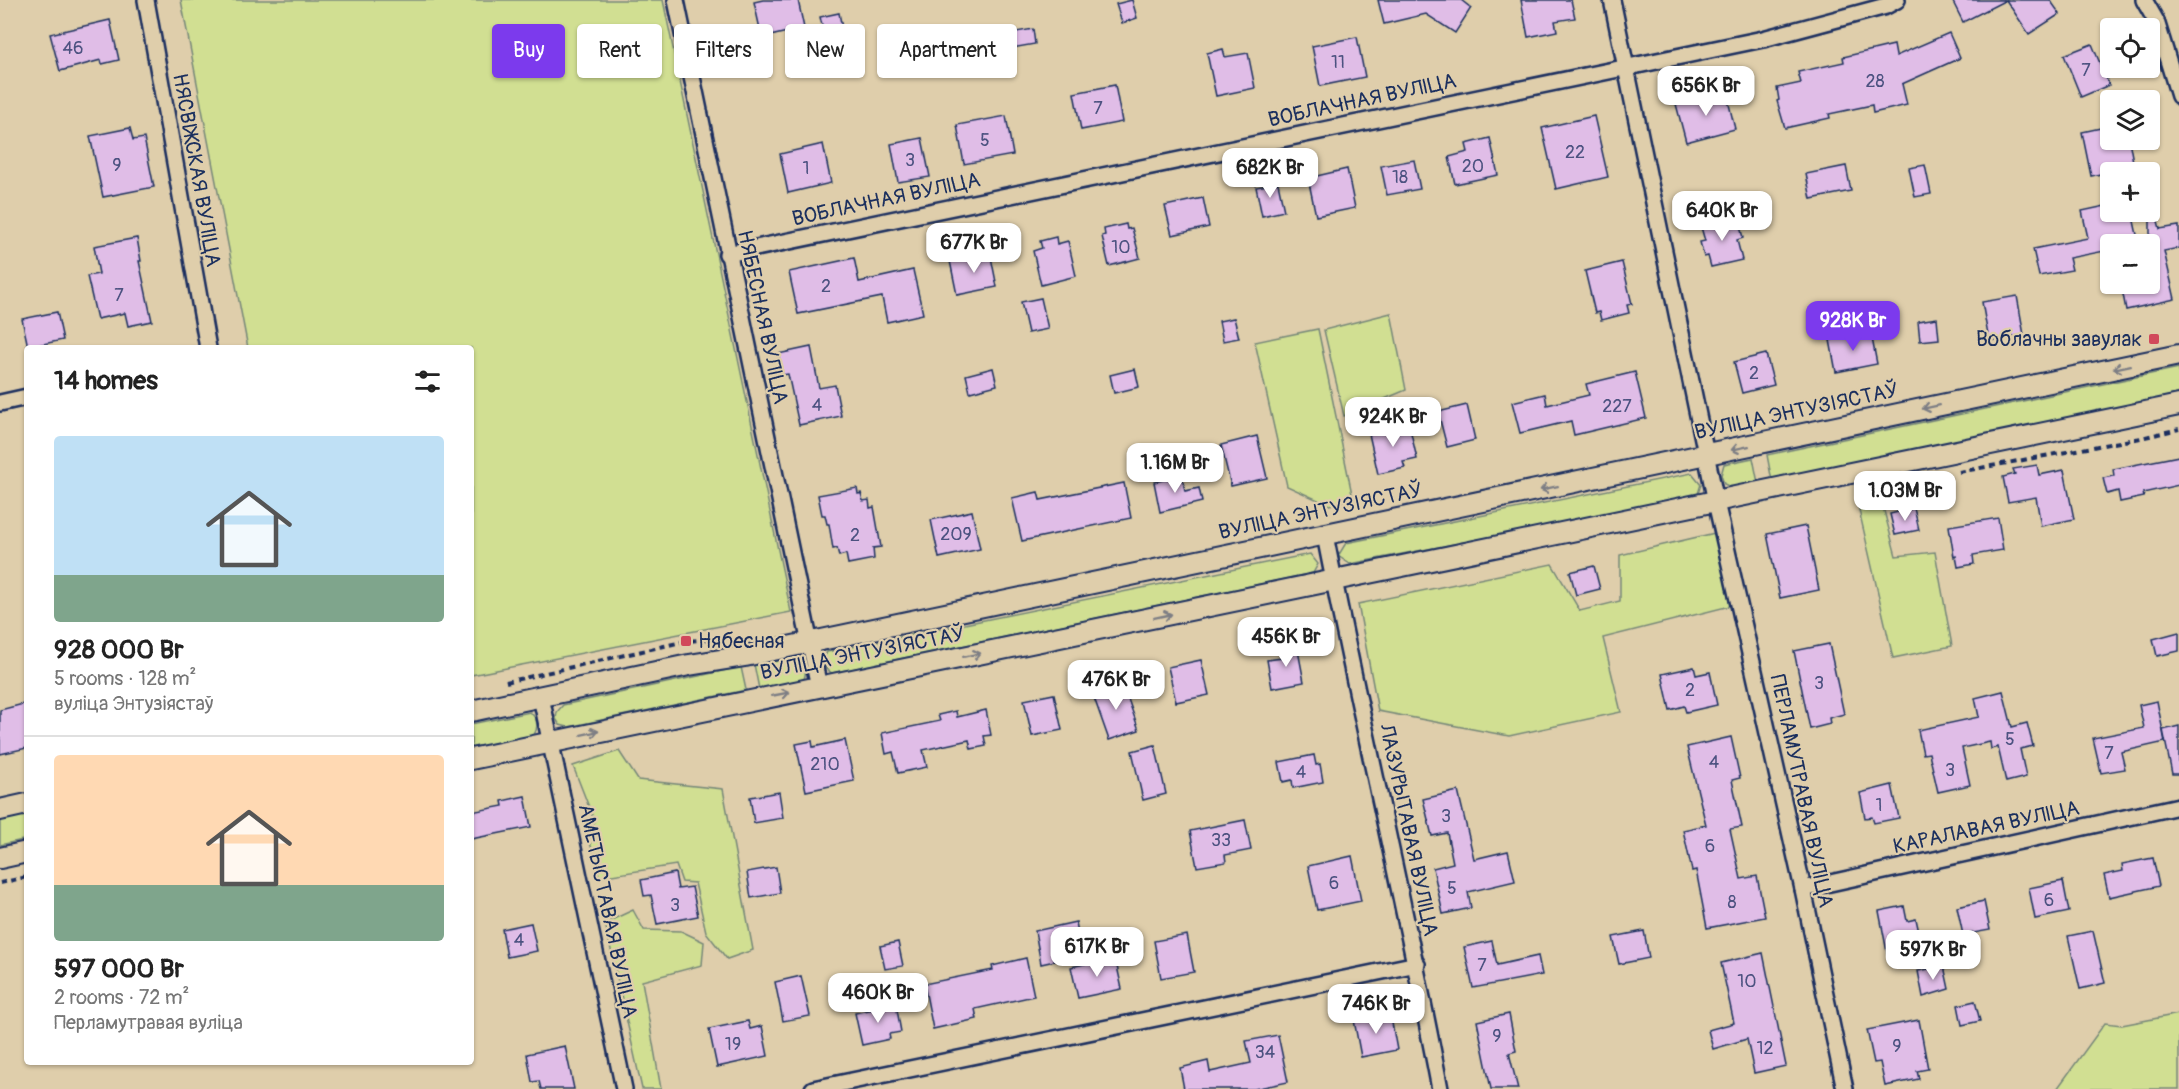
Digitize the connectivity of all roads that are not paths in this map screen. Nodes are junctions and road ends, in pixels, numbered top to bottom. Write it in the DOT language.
graph roads {
  1 [pos="146,0"];
  2 [pos="676,0"];
  3 [pos="1612,0"];
  4 [pos="1897,0"];
  5 [pos="2144,0"];
  6 [pos="1626,66"];
  7 [pos="2179,96"];
  8 [pos="727,254"];
  9 [pos="207,345"];
  10 [pos="2179,355"];
  11 [pos="24,398"];
  12 [pos="0,403"];
  13 [pos="2179,405"];
  14 [pos="1706,455"];
  15 [pos="1716,502"];
  16 [pos="1325,535"];
  17 [pos="1334,580"];
  18 [pos="810,643"];
  19 [pos="819,687"];
  20 [pos="541,697"];
  21 [pos="474,710"];
  22 [pos="551,741"];
  23 [pos="474,758"];
  24 [pos="24,805"];
  25 [pos="2179,806"];
  26 [pos="0,810"];
  27 [pos="24,853"];
  28 [pos="0,858"];
  29 [pos="1803,889"];
  30 [pos="1417,964"];
  31 [pos="624,1089"];
  32 [pos="813,1089"];
  33 [pos="1440,1089"];
  34 [pos="1845,1089"];
  1 -- 9 [label="street, НЯСВІЖСКАЯ ВУЛІЦА"];
  2 -- 8 [label="street, НЯБЕСНАЯ ВУЛІЦА"];
  3 -- 6 [label="street, ПЕРЛАМУТРАВАЯ ВУЛІЦА"];
  4 -- 6 [label="street, ВОБЛАЧНАЯ ВУЛІЦА"];
  5 -- 7 [label="street"];
  6 -- 8 [label="street, ВОБЛАЧНАЯ ВУЛІЦА"];
  6 -- 14 [label="street, ПЕРЛАМУТРАВАЯ ВУЛІЦА"];
  8 -- 18 [label="street, НЯБЕСНАЯ ВУЛІЦА"];
  10 -- 14 [label="street, ВУЛІЦА ЭНТУЗІЯСТАЎ, one-way"];
  11 -- 12 [label="street"];
  13 -- 15 [label="street, ВУЛІЦА ЭНТУЗІЯСТАЎ"];
  14 -- 15 [label="street, ПЕРЛАМУТРАВАЯ ВУЛІЦА"];
  14 -- 16 [label="street, ВУЛІЦА ЭНТУЗІЯСТАЎ, one-way"];
  15 -- 17 [label="street, ВУЛІЦА ЭНТУЗІЯСТАЎ"];
  15 -- 29 [label="street, ПЕРЛАМУТРАВАЯ ВУЛІЦА"];
  16 -- 17 [label="street, ЛАЗУРЫТАВАЯ ВУЛІЦА"];
  16 -- 18 [label="street, ВУЛІЦА ЭНТУЗІЯСТАЎ"];
  19 -- 17 [label="street, ВУЛІЦА ЭНТУЗІЯСТАЎ, one-way"];
  17 -- 30 [label="street, ЛАЗУРЫТАВАЯ ВУЛІЦА"];
  18 -- 19 [label="street, НЯБЕСНАЯ ВУЛІЦА"];
  18 -- 20 [label="street, ВУЛІЦА ЭНТУЗІЯСТАЎ"];
  22 -- 19 [label="street, ВУЛІЦА ЭНТУЗІЯСТАЎ, one-way"];
  20 -- 21 [label="street, ВУЛІЦА ЭНТУЗІЯСТАЎ"];
  20 -- 22 [label="street, АМЕТЫСТАВАЯ ВУЛІЦА"];
  22 -- 23 [label="street, ВУЛІЦА ЭНТУЗІЯСТАЎ"];
  22 -- 31 [label="street, АМЕТЫСТАВАЯ ВУЛІЦА"];
  24 -- 26 [label="street"];
  25 -- 29 [label="street, КАРАЛАВАЯ ВУЛІЦА"];
  27 -- 28 [label="street"];
  29 -- 34 [label="street, ПЕРЛАМУТРАВАЯ ВУЛІЦА"];
  30 -- 32 [label="street"];
  30 -- 33 [label="street, ЛАЗУРЫТАВАЯ ВУЛІЦА"];
}
